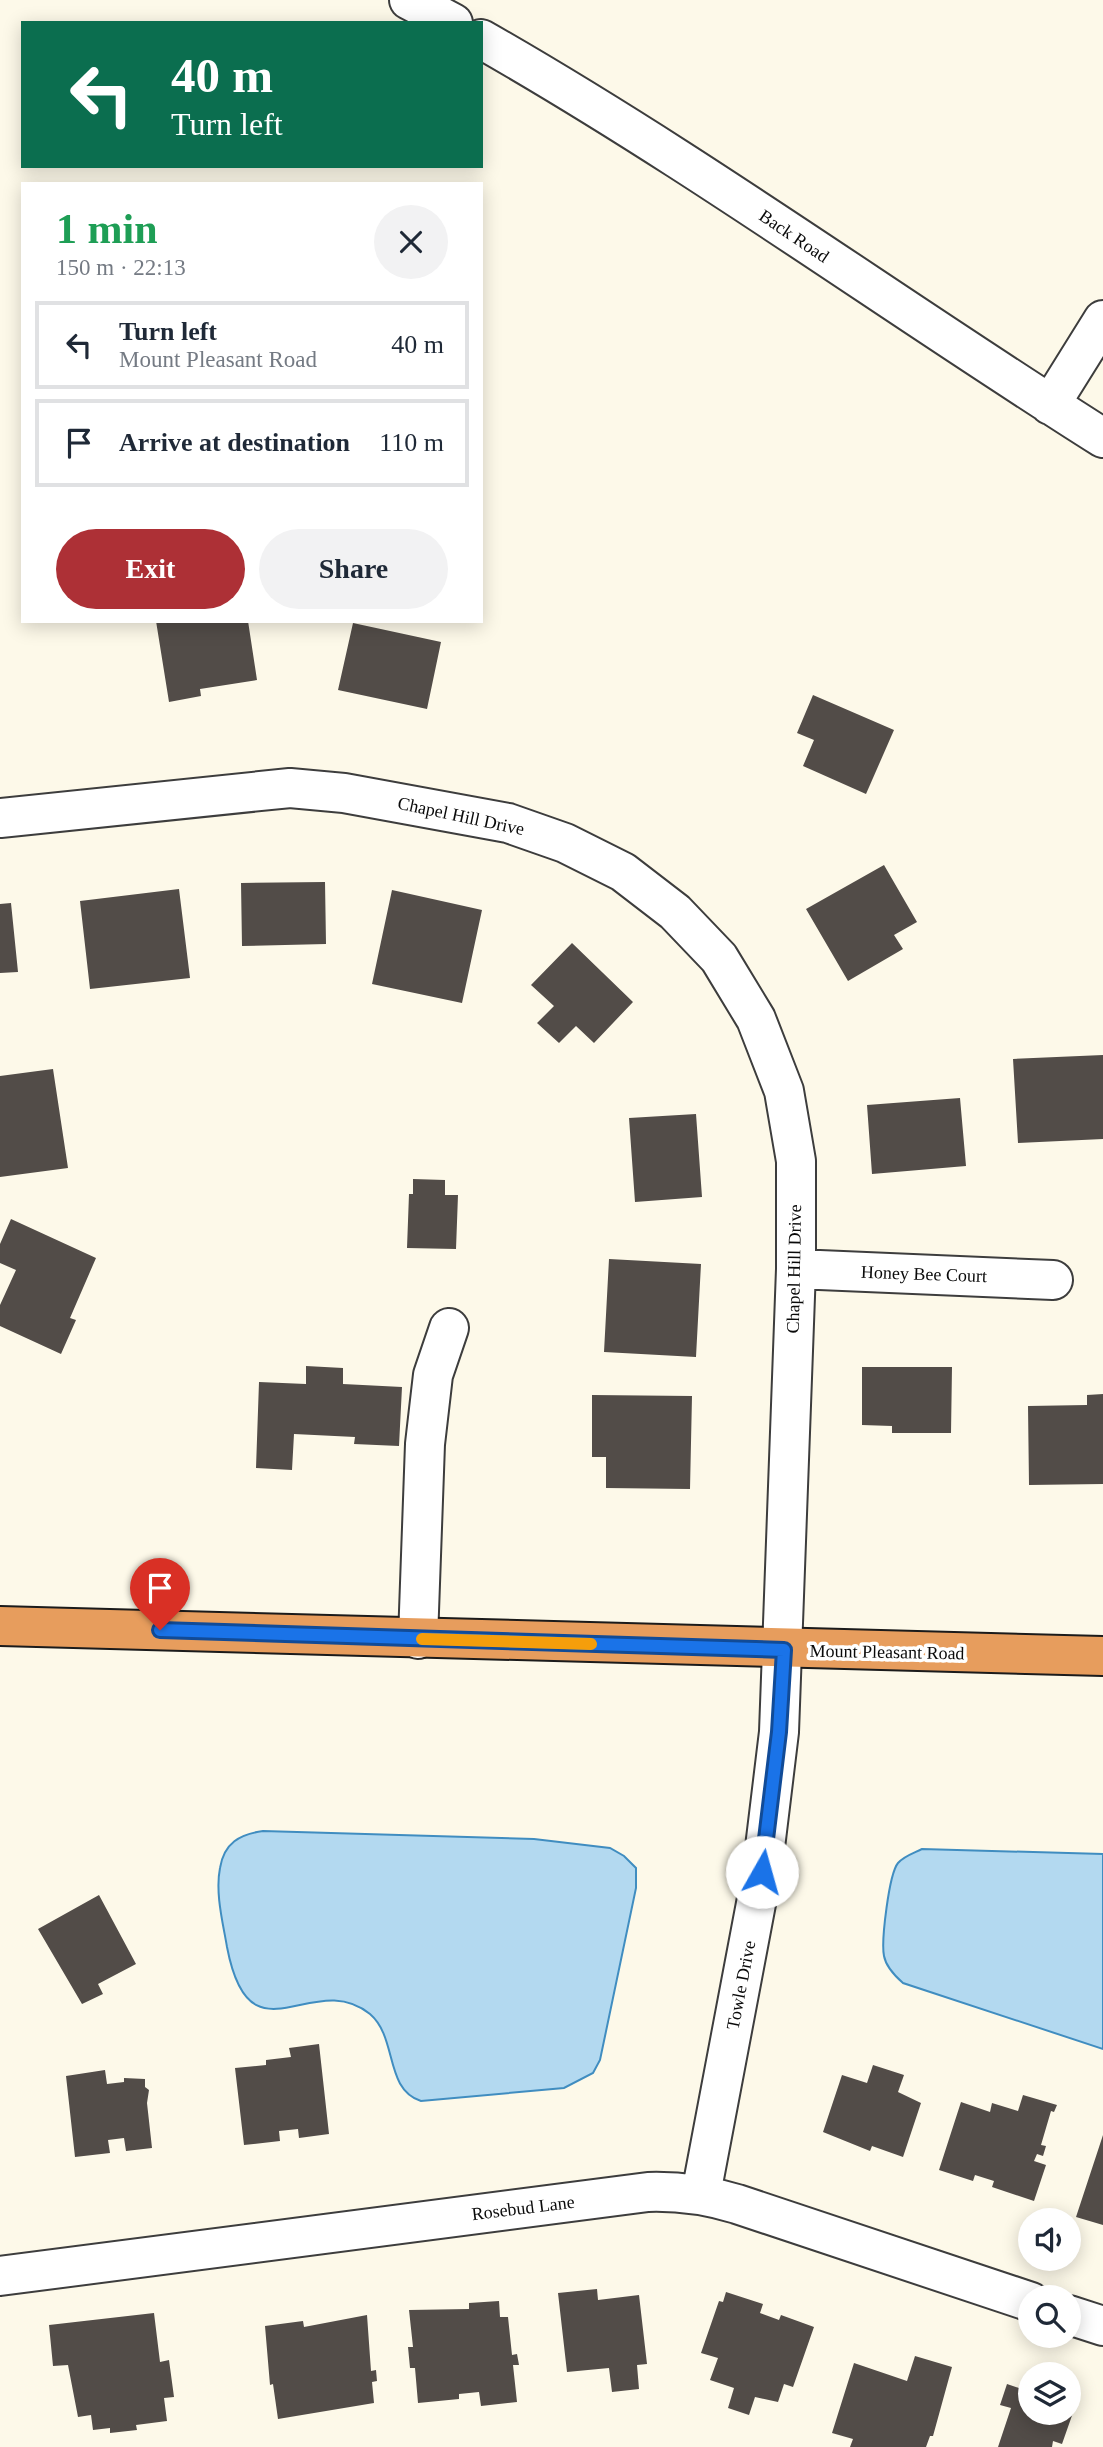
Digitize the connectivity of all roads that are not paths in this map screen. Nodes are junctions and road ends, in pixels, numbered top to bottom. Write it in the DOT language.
graph roads {
  1 [pos="409,0"];
  2 [pos="449,21"];
  3 [pos="483,40"];
  4 [pos="1103,320"];
  5 [pos="1050,405"];
  6 [pos="1103,438"];
  7 [pos="0,818"];
  8 [pos="796,1269"];
  9 [pos="1053,1280"];
  10 [pos="449,1328"];
  11 [pos="0,1626"];
  12 [pos="418,1639"];
  13 [pos="784,1650"];
  14 [pos="1103,1657"];
  15 [pos="702,2194"];
  16 [pos="0,2276"];
  17 [pos="1018,2298"];
  18 [pos="1081,2319"];
  19 [pos="1103,2326"];
  1 -- 2 [label="street"];
  3 -- 5 [label="street, Back Road"];
  4 -- 5 [label="street"];
  5 -- 6 [label="street, Back Road"];
  7 -- 8 [label="street, Chapel Hill Drive"];
  8 -- 9 [label="street, Honey Bee Court"];
  8 -- 13 [label="street, Chapel Hill Drive"];
  10 -- 12 [label="street"];
  11 -- 12 [label="highway, Mount Pleasant Road"];
  12 -- 13 [label="highway, Mount Pleasant Road"];
  13 -- 14 [label="highway, Mount Pleasant Road"];
  13 -- 15 [label="street, Towle Drive"];
  15 -- 16 [label="street, Rosebud Lane"];
  15 -- 17 [label="street, Rosebud Lane"];
  18 -- 19 [label="street"];
}
